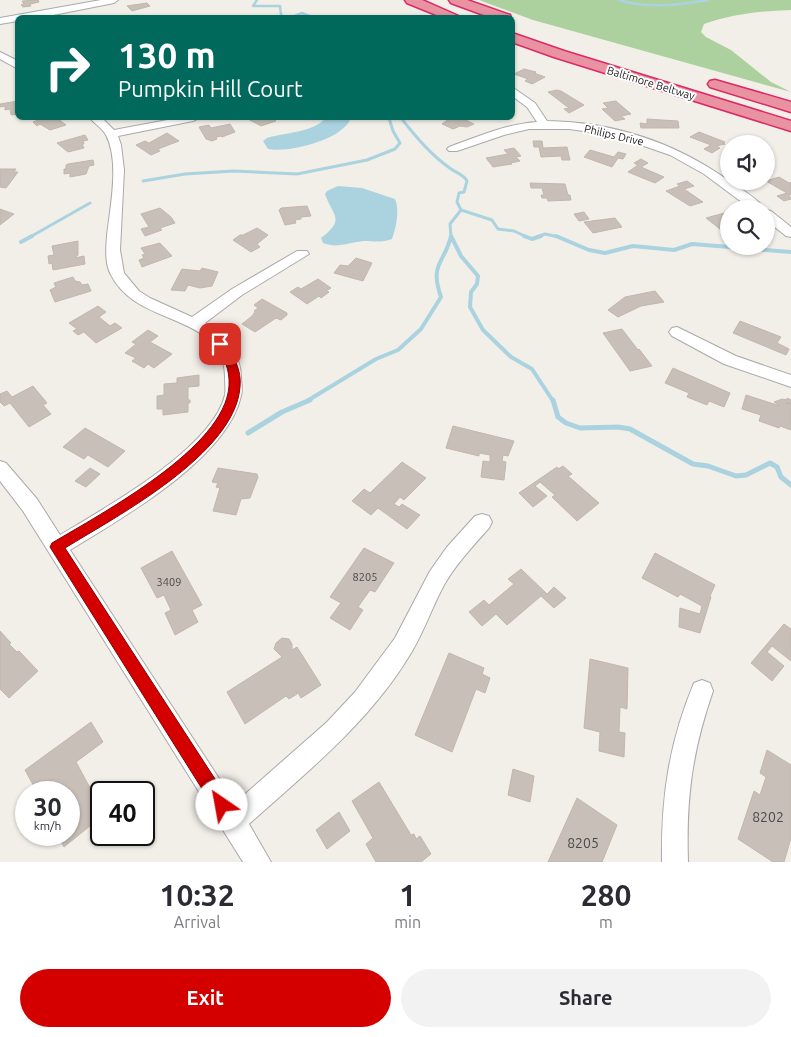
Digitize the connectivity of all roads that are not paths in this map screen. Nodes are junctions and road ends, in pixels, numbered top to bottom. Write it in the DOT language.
graph roads {
  1 [pos="114,0"];
  2 [pos="411,0"];
  3 [pos="455,0"];
  4 [pos="37,15"];
  5 [pos="449,15"];
  6 [pos="497,15"];
  7 [pos="15,18"];
  8 [pos="0,21"];
  9 [pos="515,38"];
  10 [pos="0,55"];
  11 [pos="15,64"];
  12 [pos="706,81"];
  13 [pos="515,92"];
  14 [pos="791,106"];
  15 [pos="98,120"];
  16 [pos="182,120"];
  17 [pos="544,125"];
  18 [pos="791,127"];
  19 [pos="111,134"];
  20 [pos="453,149"];
  21 [pos="747,200"];
  22 [pos="775,221"];
  23 [pos="791,233"];
  24 [pos="302,254"];
  25 [pos="194,323"];
  26 [pos="677,332"];
  27 [pos="791,381"];
  28 [pos="0,468"];
  29 [pos="482,522"];
  30 [pos="57,547"];
  31 [pos="702,691"];
  32 [pos="233,822"];
  33 [pos="258,862"];
  34 [pos="675,862"];
  1 -- 4 [label="street"];
  2 -- 5 [label="highway"];
  3 -- 6 [label="highway"];
  7 -- 8 [label="street"];
  9 -- 18 [label="highway, Baltimore Beltway"];
  10 -- 11 [label="street"];
  12 -- 14 [label="highway, Baltimore Beltway"];
  13 -- 17 [label="street"];
  15 -- 19 [label="street"];
  16 -- 19 [label="street"];
  17 -- 20 [label="street, Philips Drive"];
  17 -- 21 [label="street, Philips Drive"];
  19 -- 25 [label="street"];
  22 -- 23 [label="street"];
  24 -- 25 [label="street"];
  25 -- 30 [label="street"];
  26 -- 27 [label="street"];
  28 -- 30 [label="street"];
  29 -- 32 [label="street"];
  30 -- 32 [label="street"];
  31 -- 34 [label="street"];
  32 -- 33 [label="street"];
}
